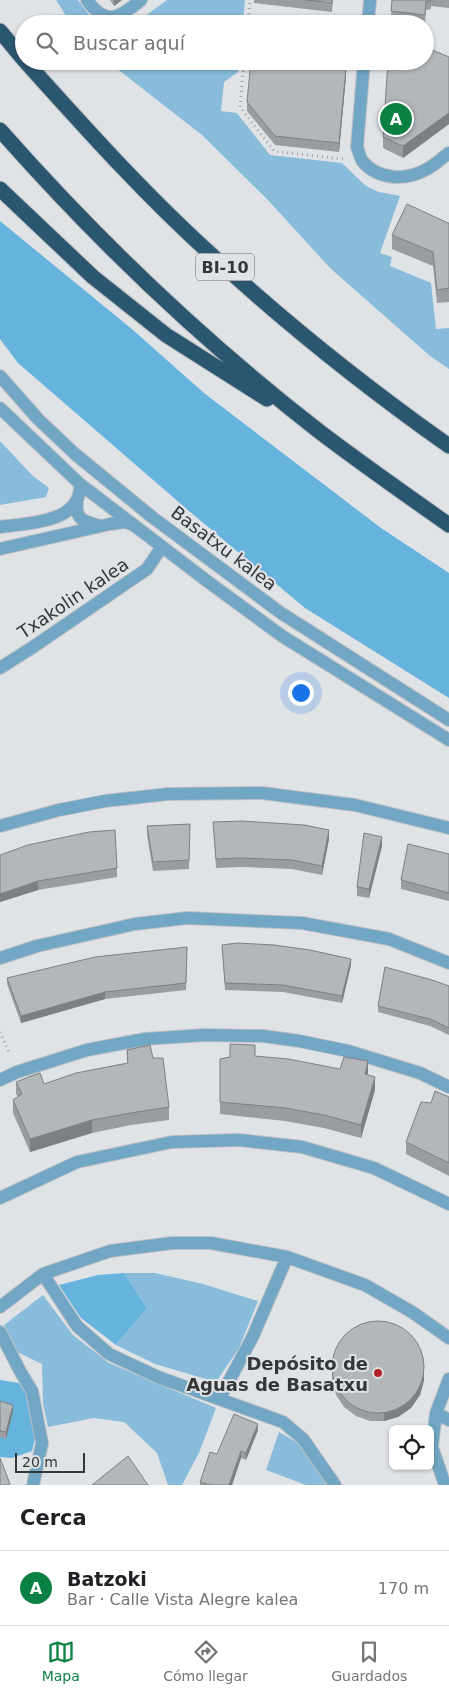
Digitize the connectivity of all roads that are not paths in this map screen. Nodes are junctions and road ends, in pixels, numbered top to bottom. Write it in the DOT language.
graph roads {
  1 [pos="87,0"];
  2 [pos="141,0"];
  3 [pos="370,0"];
  4 [pos="102,15"];
  5 [pos="123,15"];
  6 [pos="369,15"];
  7 [pos="0,31"];
  8 [pos="15,49"];
  9 [pos="33,70"];
  10 [pos="363,70"];
  11 [pos="0,130"];
  12 [pos="445,157"];
  13 [pos="0,189"];
  14 [pos="0,376"];
  15 [pos="0,408"];
  16 [pos="319,431"];
  17 [pos="449,446"];
  18 [pos="80,484"];
  19 [pos="121,492"];
  20 [pos="77,502"];
  21 [pos="121,515"];
  22 [pos="134,524"];
  23 [pos="449,524"];
  24 [pos="106,525"];
  25 [pos="0,528"];
  26 [pos="0,549"];
  27 [pos="159,551"];
  28 [pos="0,668"];
  29 [pos="449,720"];
  30 [pos="449,740"];
  31 [pos="0,826"];
  32 [pos="449,828"];
  33 [pos="0,958"];
  34 [pos="449,963"];
  35 [pos="0,1080"];
  36 [pos="449,1087"];
  37 [pos="0,1198"];
  38 [pos="449,1204"];
  39 [pos="287,1257"];
  40 [pos="43,1274"];
  41 [pos="0,1308"];
  42 [pos="0,1332"];
  43 [pos="449,1338"];
  44 [pos="449,1378"];
  45 [pos="220,1398"];
  46 [pos="435,1419"];
  47 [pos="449,1420"];
  48 [pos="33,1485"];
  49 [pos="335,1485"];
  50 [pos="445,1485"];
  1 -- 4 [label="street"];
  2 -- 5 [label="street"];
  3 -- 6 [label="street"];
  7 -- 8 [label="highway, BI-10"];
  9 -- 17 [label="highway, BI-10"];
  10 -- 12 [label="street"];
  11 -- 16 [label="highway"];
  13 -- 16 [label="highway"];
  14 -- 19 [label="street, Basatxu kalea"];
  15 -- 18 [label="street, Basatxu kalea"];
  16 -- 23 [label="highway"];
  18 -- 20 [label="street"];
  18 -- 21 [label="street, Basatxu kalea"];
  19 -- 21 [label="street"];
  19 -- 29 [label="street, Basatxu kalea"];
  20 -- 24 [label="street"];
  20 -- 25 [label="street"];
  21 -- 22 [label="street, Basatxu kalea"];
  21 -- 24 [label="street"];
  22 -- 24 [label="street"];
  22 -- 30 [label="street, Basatxu kalea"];
  24 -- 26 [label="street"];
  27 -- 28 [label="street, Txakolin kalea"];
  31 -- 32 [label="street"];
  33 -- 34 [label="street"];
  35 -- 36 [label="street"];
  37 -- 38 [label="street"];
  39 -- 40 [label="street"];
  39 -- 43 [label="street"];
  39 -- 45 [label="street"];
  40 -- 41 [label="street"];
  40 -- 45 [label="street"];
  42 -- 48 [label="street"];
  44 -- 46 [label="street"];
  45 -- 49 [label="street"];
  46 -- 47 [label="street"];
  46 -- 50 [label="street"];
}
